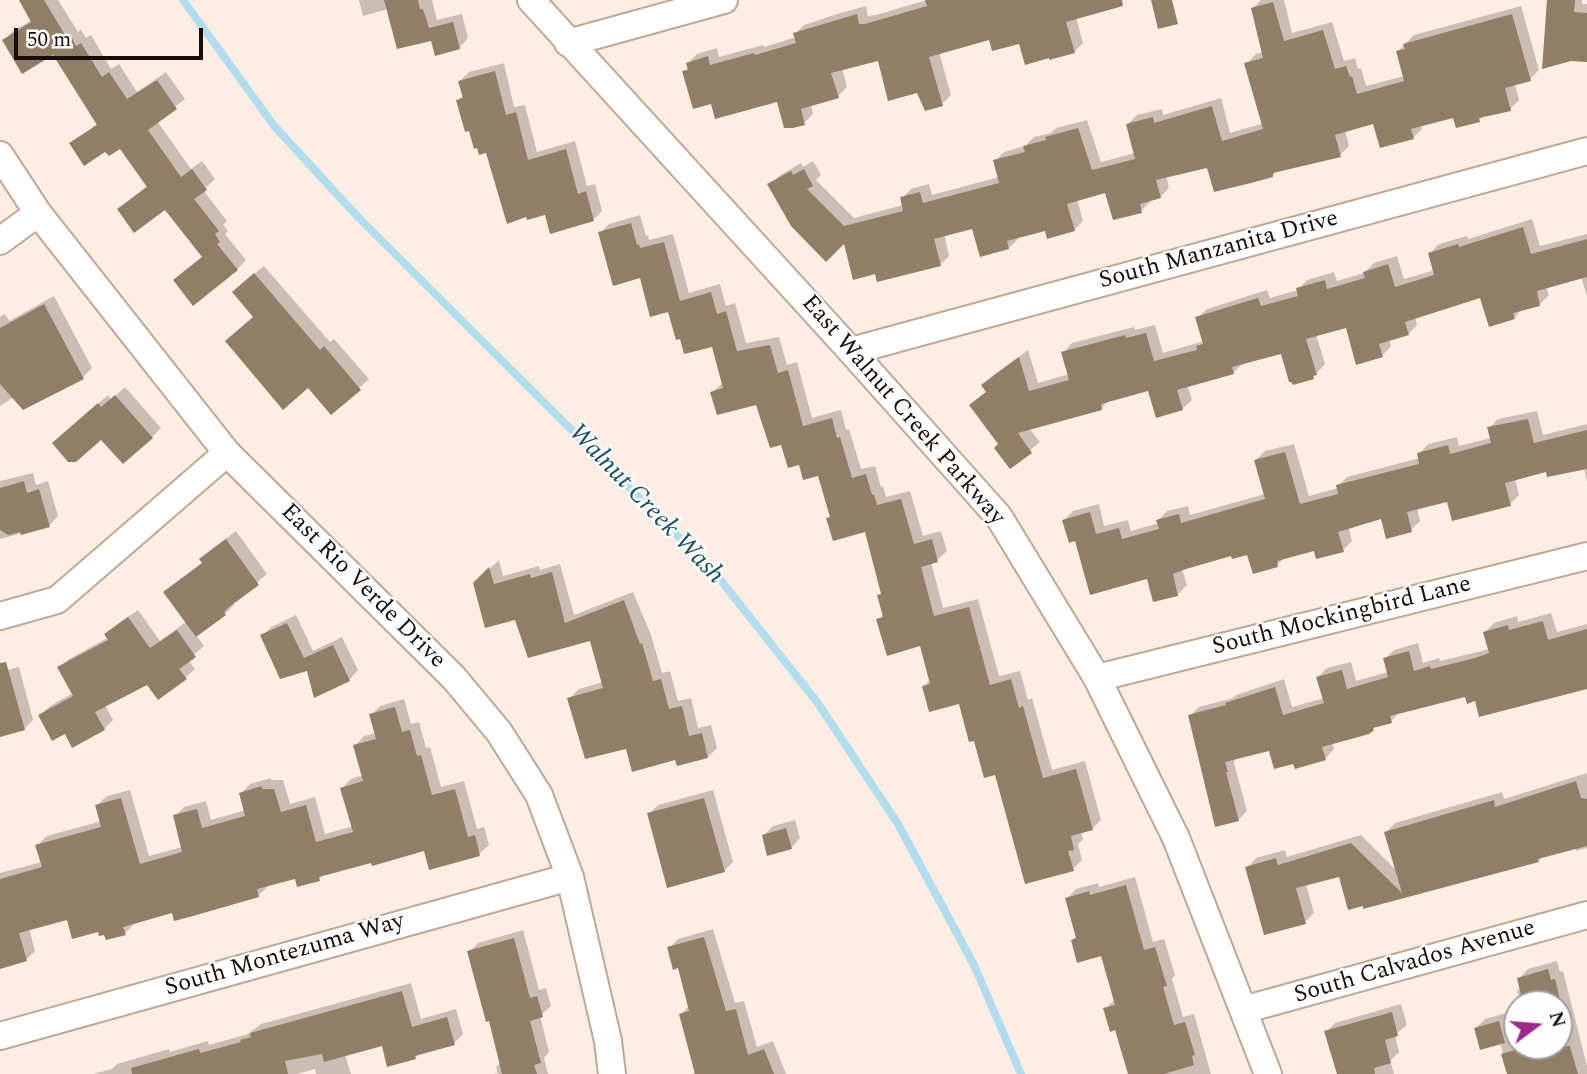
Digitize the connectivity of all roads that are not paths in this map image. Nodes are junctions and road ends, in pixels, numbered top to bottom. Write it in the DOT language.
graph roads {
  1 [pos="531,0"];
  2 [pos="724,0"];
  3 [pos="568,43"];
  4 [pos="1587,151"];
  5 [pos="0,155"];
  6 [pos="38,213"];
  7 [pos="0,241"];
  8 [pos="851,351"];
  9 [pos="227,453"];
  10 [pos="1587,556"];
  11 [pos="0,616"];
  12 [pos="1097,678"];
  13 [pos="570,877"];
  14 [pos="1587,915"];
  15 [pos="1242,1010"];
  16 [pos="0,1036"];
  17 [pos="612,1074"];
  18 [pos="1268,1074"];
  1 -- 3 [label="street, East Walnut Creek Parkway"];
  2 -- 3 [label="street"];
  3 -- 8 [label="street, East Walnut Creek Parkway"];
  4 -- 8 [label="street, South Manzanita Drive"];
  5 -- 6 [label="street, East Rio Verde Drive"];
  6 -- 7 [label="street"];
  6 -- 9 [label="street, East Rio Verde Drive"];
  8 -- 12 [label="street, East Walnut Creek Parkway"];
  9 -- 11 [label="street"];
  9 -- 13 [label="street, East Rio Verde Drive"];
  10 -- 12 [label="street, South Mockingbird Lane"];
  12 -- 15 [label="street, East Walnut Creek Parkway"];
  13 -- 16 [label="street, South Montezuma Way"];
  13 -- 17 [label="street, East Rio Verde Drive"];
  14 -- 15 [label="street, South Calvados Avenue"];
  15 -- 18 [label="street, East Walnut Creek Parkway"];
}
